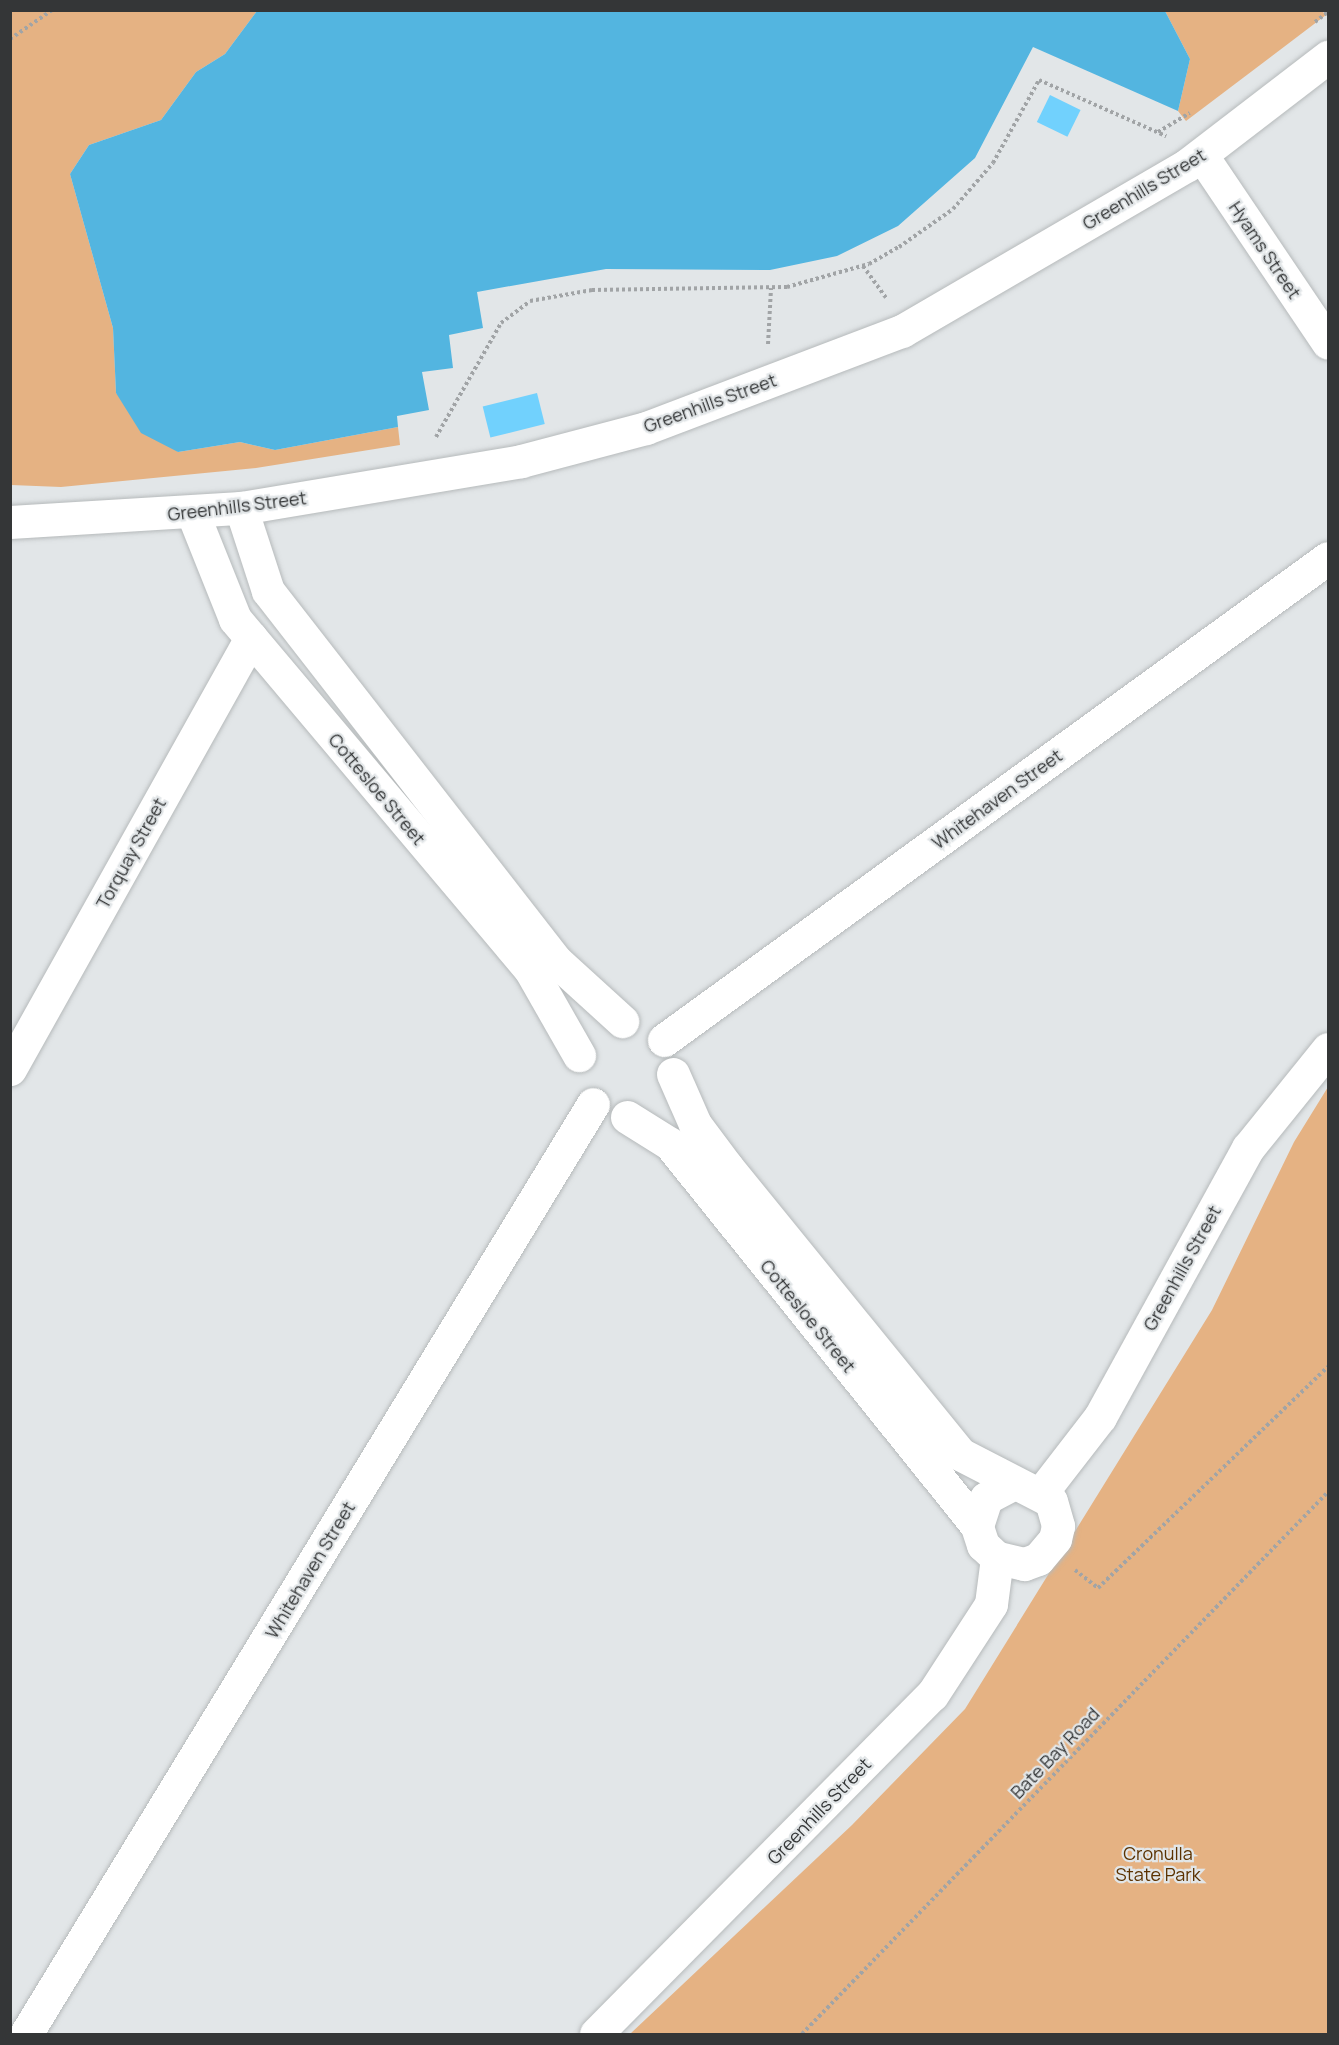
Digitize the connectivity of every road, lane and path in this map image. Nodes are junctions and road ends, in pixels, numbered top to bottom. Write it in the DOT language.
graph roads {
  1 [pos="52,10"];
  2 [pos="10,39"];
  3 [pos="1329,57"];
  4 [pos="1172,139"];
  5 [pos="1202,156"];
  6 [pos="1329,343"];
  7 [pos="435,440"];
  8 [pos="241,508"];
  9 [pos="193,514"];
  10 [pos="10,522"];
  11 [pos="1329,558"];
  12 [pos="251,638"];
  13 [pos="622,1021"];
  14 [pos="664,1040"];
  15 [pos="1329,1049"];
  16 [pos="579,1055"];
  17 [pos="10,1068"];
  18 [pos="673,1074"];
  19 [pos="593,1104"];
  20 [pos="627,1117"];
  21 [pos="1329,1367"];
  22 [pos="1027,1488"];
  23 [pos="1329,1492"];
  24 [pos="977,1526"];
  25 [pos="997,1558"];
  26 [pos="1090,1582"];
  27 [pos="26,2034"];
  28 [pos="596,2034"];
  29 [pos="802,2034"];
  1 -- 2 [label="path"];
  3 -- 5 [label="street, Greenhills Street"];
  4 -- 7 [label="path"];
  5 -- 6 [label="street, Hyams Street"];
  5 -- 8 [label="street, Greenhills Street"];
  8 -- 9 [label="street, Greenhills Street"];
  8 -- 13 [label="street, Cottesloe Street"];
  9 -- 10 [label="street, Greenhills Street"];
  9 -- 12 [label="street, Cottesloe Street"];
  11 -- 14 [label="street, Whitehaven Street"];
  12 -- 16 [label="street, Cottesloe Street"];
  12 -- 17 [label="street, Torquay Street"];
  13 -- 14 [label="street"];
  13 -- 16 [label="street"];
  14 -- 18 [label="street"];
  15 -- 22 [label="street, Greenhills Street"];
  16 -- 19 [label="street"];
  18 -- 20 [label="street"];
  18 -- 22 [label="street, Cottesloe Street"];
  19 -- 20 [label="street"];
  19 -- 27 [label="street, Whitehaven Street"];
  20 -- 24 [label="street, Cottesloe Street"];
  21 -- 26 [label="path"];
  22 -- 24 [label="street"];
  22 -- 25 [label="street"];
  23 -- 29 [label="path, Bate Bay Road"];
  24 -- 25 [label="street"];
  25 -- 28 [label="street, Greenhills Street"];
}
